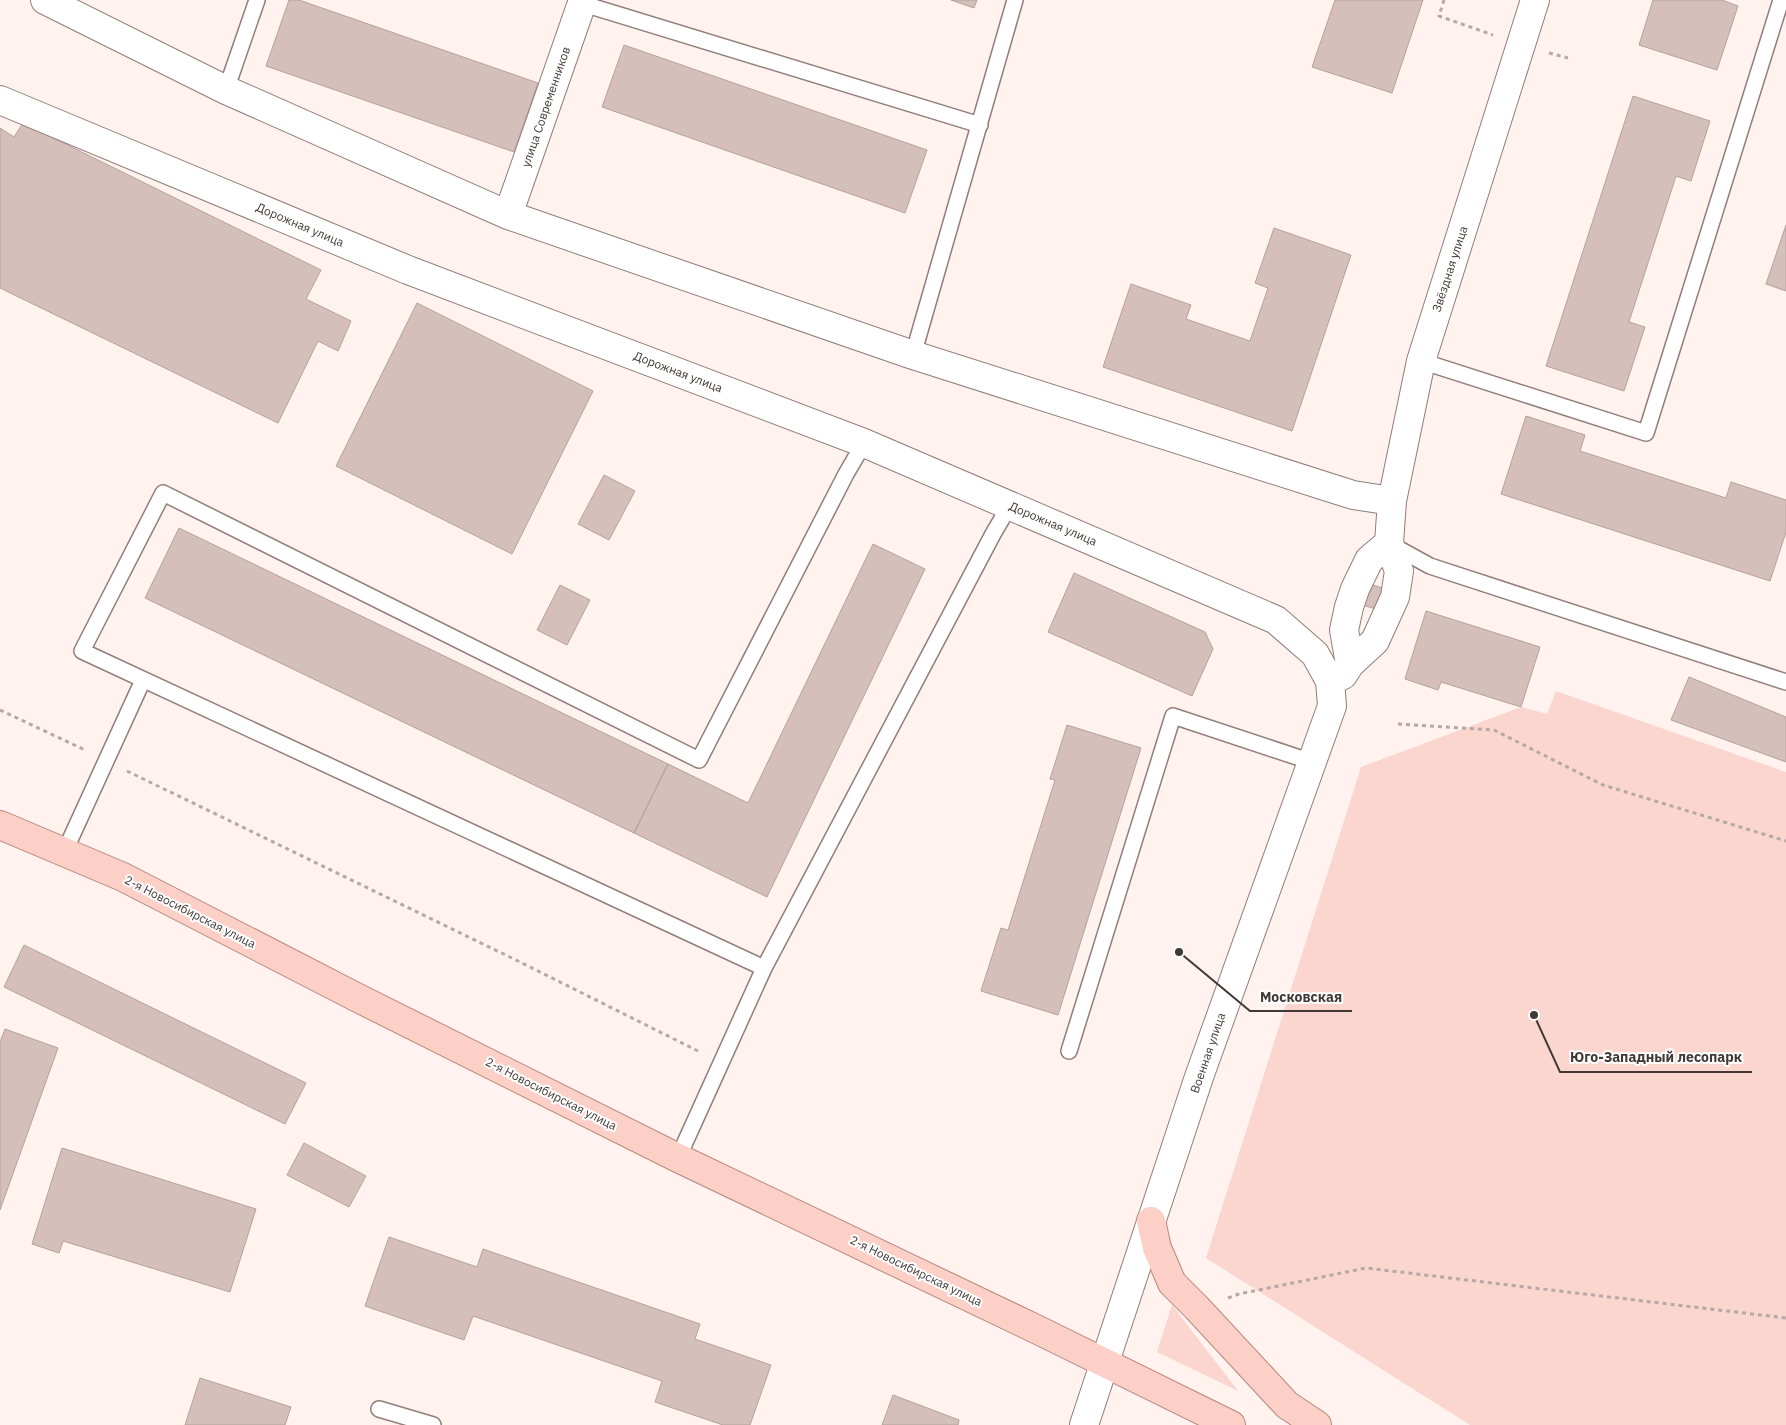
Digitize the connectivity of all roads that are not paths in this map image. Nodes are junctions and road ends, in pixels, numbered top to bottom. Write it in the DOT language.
graph roads {
  1 [pos="45,0"];
  2 [pos="257,0"];
  3 [pos="1015,0"];
  4 [pos="1535,0"];
  5 [pos="1781,0"];
  6 [pos="579,1"];
  7 [pos="226,90"];
  8 [pos="0,100"];
  9 [pos="980,125"];
  10 [pos="508,215"];
  11 [pos="913,355"];
  12 [pos="1420,361"];
  13 [pos="864,443"];
  14 [pos="1392,501"];
  15 [pos="1010,505"];
  16 [pos="1389,543"];
  17 [pos="1350,664"];
  18 [pos="142,680"];
  19 [pos="1330,681"];
  20 [pos="1786,682"];
  21 [pos="1312,762"];
  22 [pos="0,825"];
  23 [pos="64,853"];
  24 [pos="764,968"];
  25 [pos="1069,1052"];
  26 [pos="678,1158"];
  27 [pos="1152,1221"];
  28 [pos="1104,1362"];
  29 [pos="379,1409"];
  30 [pos="433,1425"];
  31 [pos="1084,1425"];
  32 [pos="1231,1425"];
  33 [pos="1318,1425"];
  1 -- 7 [label="street"];
  2 -- 7 [label="lane"];
  3 -- 9 [label="lane"];
  4 -- 12 [label="street, Звёздная улица"];
  5 -- 12 [label="lane"];
  6 -- 9 [label="lane"];
  6 -- 10 [label="street, улица Современников"];
  7 -- 10 [label="street"];
  8 -- 13 [label="street, Дорожная улица"];
  9 -- 11 [label="lane"];
  10 -- 11 [label="street"];
  11 -- 14 [label="street"];
  12 -- 14 [label="street, Звёздная улица"];
  13 -- 15 [label="street, Дорожная улица"];
  13 -- 18 [label="lane"];
  14 -- 16 [label="street, Звёздная улица"];
  15 -- 19 [label="street, Дорожная улица"];
  15 -- 24 [label="lane"];
  16 -- 17 [label="street"];
  16 -- 17 [label="street, Звёздная улица"];
  16 -- 20 [label="lane"];
  17 -- 19 [label="street"];
  18 -- 23 [label="lane"];
  18 -- 24 [label="lane"];
  19 -- 21 [label="street, Военная улица"];
  21 -- 25 [label="lane"];
  21 -- 27 [label="street, Военная улица"];
  22 -- 23 [label="main road, 2-я Новосибирская улица"];
  23 -- 26 [label="main road, 2-я Новосибирская улица"];
  24 -- 26 [label="lane"];
  26 -- 28 [label="main road, 2-я Новосибирская улица"];
  27 -- 28 [label="street, Военная улица"];
  27 -- 33 [label="main road"];
  28 -- 31 [label="street, Военная улица"];
  28 -- 32 [label="main road, 2-я Новосибирская улица"];
  29 -- 30 [label="lane"];
}
